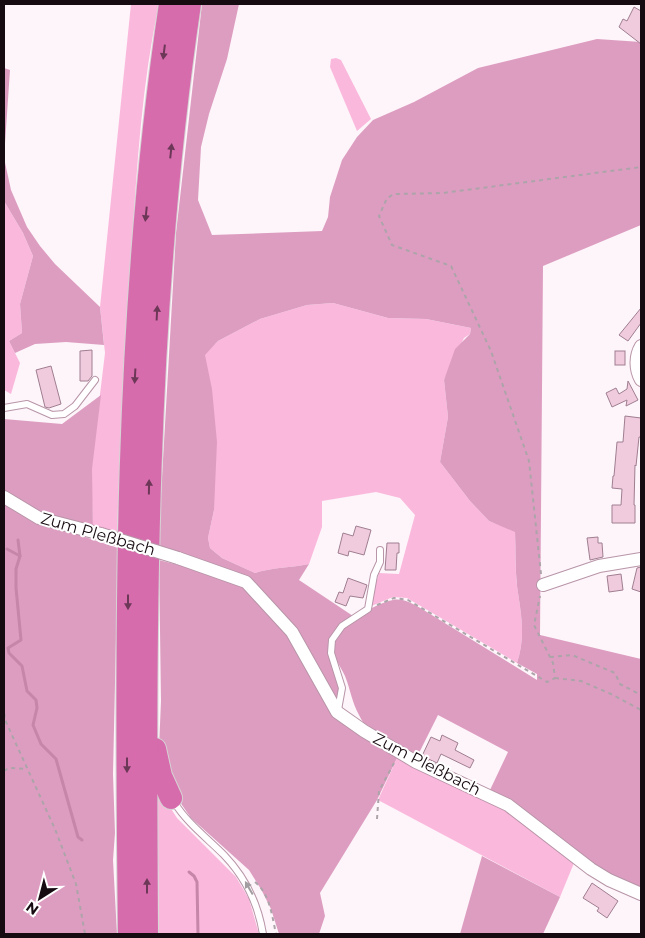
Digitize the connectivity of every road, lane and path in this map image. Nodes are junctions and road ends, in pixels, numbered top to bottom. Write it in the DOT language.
graph roads {
  1 [pos="170,4"];
  2 [pos="190,4"];
  3 [pos="641,167"];
  4 [pos="641,346"];
  5 [pos="95,380"];
  6 [pos="641,380"];
  7 [pos="4,408"];
  8 [pos="4,497"];
  9 [pos="380,550"];
  10 [pos="641,559"];
  11 [pos="543,585"];
  12 [pos="368,609"];
  13 [pos="146,651"];
  14 [pos="550,657"];
  15 [pos="555,678"];
  16 [pos="641,695"];
  17 [pos="641,710"];
  18 [pos="337,712"];
  19 [pos="4,713"];
  20 [pos="399,752"];
  21 [pos="28,769"];
  22 [pos="4,771"];
  23 [pos="171,798"];
  24 [pos="377,819"];
  25 [pos="641,894"];
  26 [pos="85,934"];
  27 [pos="129,934"];
  28 [pos="147,934"];
  29 [pos="263,934"];
  1 -- 27 [label="highway, one-way"];
  13 -- 2 [label="highway, one-way"];
  3 -- 11 [label="path"];
  4 -- 6 [label="street"];
  5 -- 7 [label="lane"];
  8 -- 18 [label="street, Zum Pleßbach, bridge"];
  9 -- 12 [label="lane"];
  10 -- 11 [label="street"];
  11 -- 14 [label="path"];
  12 -- 15 [label="path"];
  12 -- 18 [label="lane"];
  13 -- 23 [label="highway"];
  28 -- 13 [label="highway, one-way"];
  14 -- 15 [label="path"];
  14 -- 16 [label="path"];
  15 -- 17 [label="path"];
  18 -- 20 [label="street, Zum Pleßbach"];
  19 -- 21 [label="path"];
  20 -- 24 [label="path"];
  20 -- 25 [label="street, Zum Pleßbach"];
  21 -- 22 [label="path"];
  21 -- 26 [label="path"];
  29 -- 23 [label="lane, one-way"];
}
